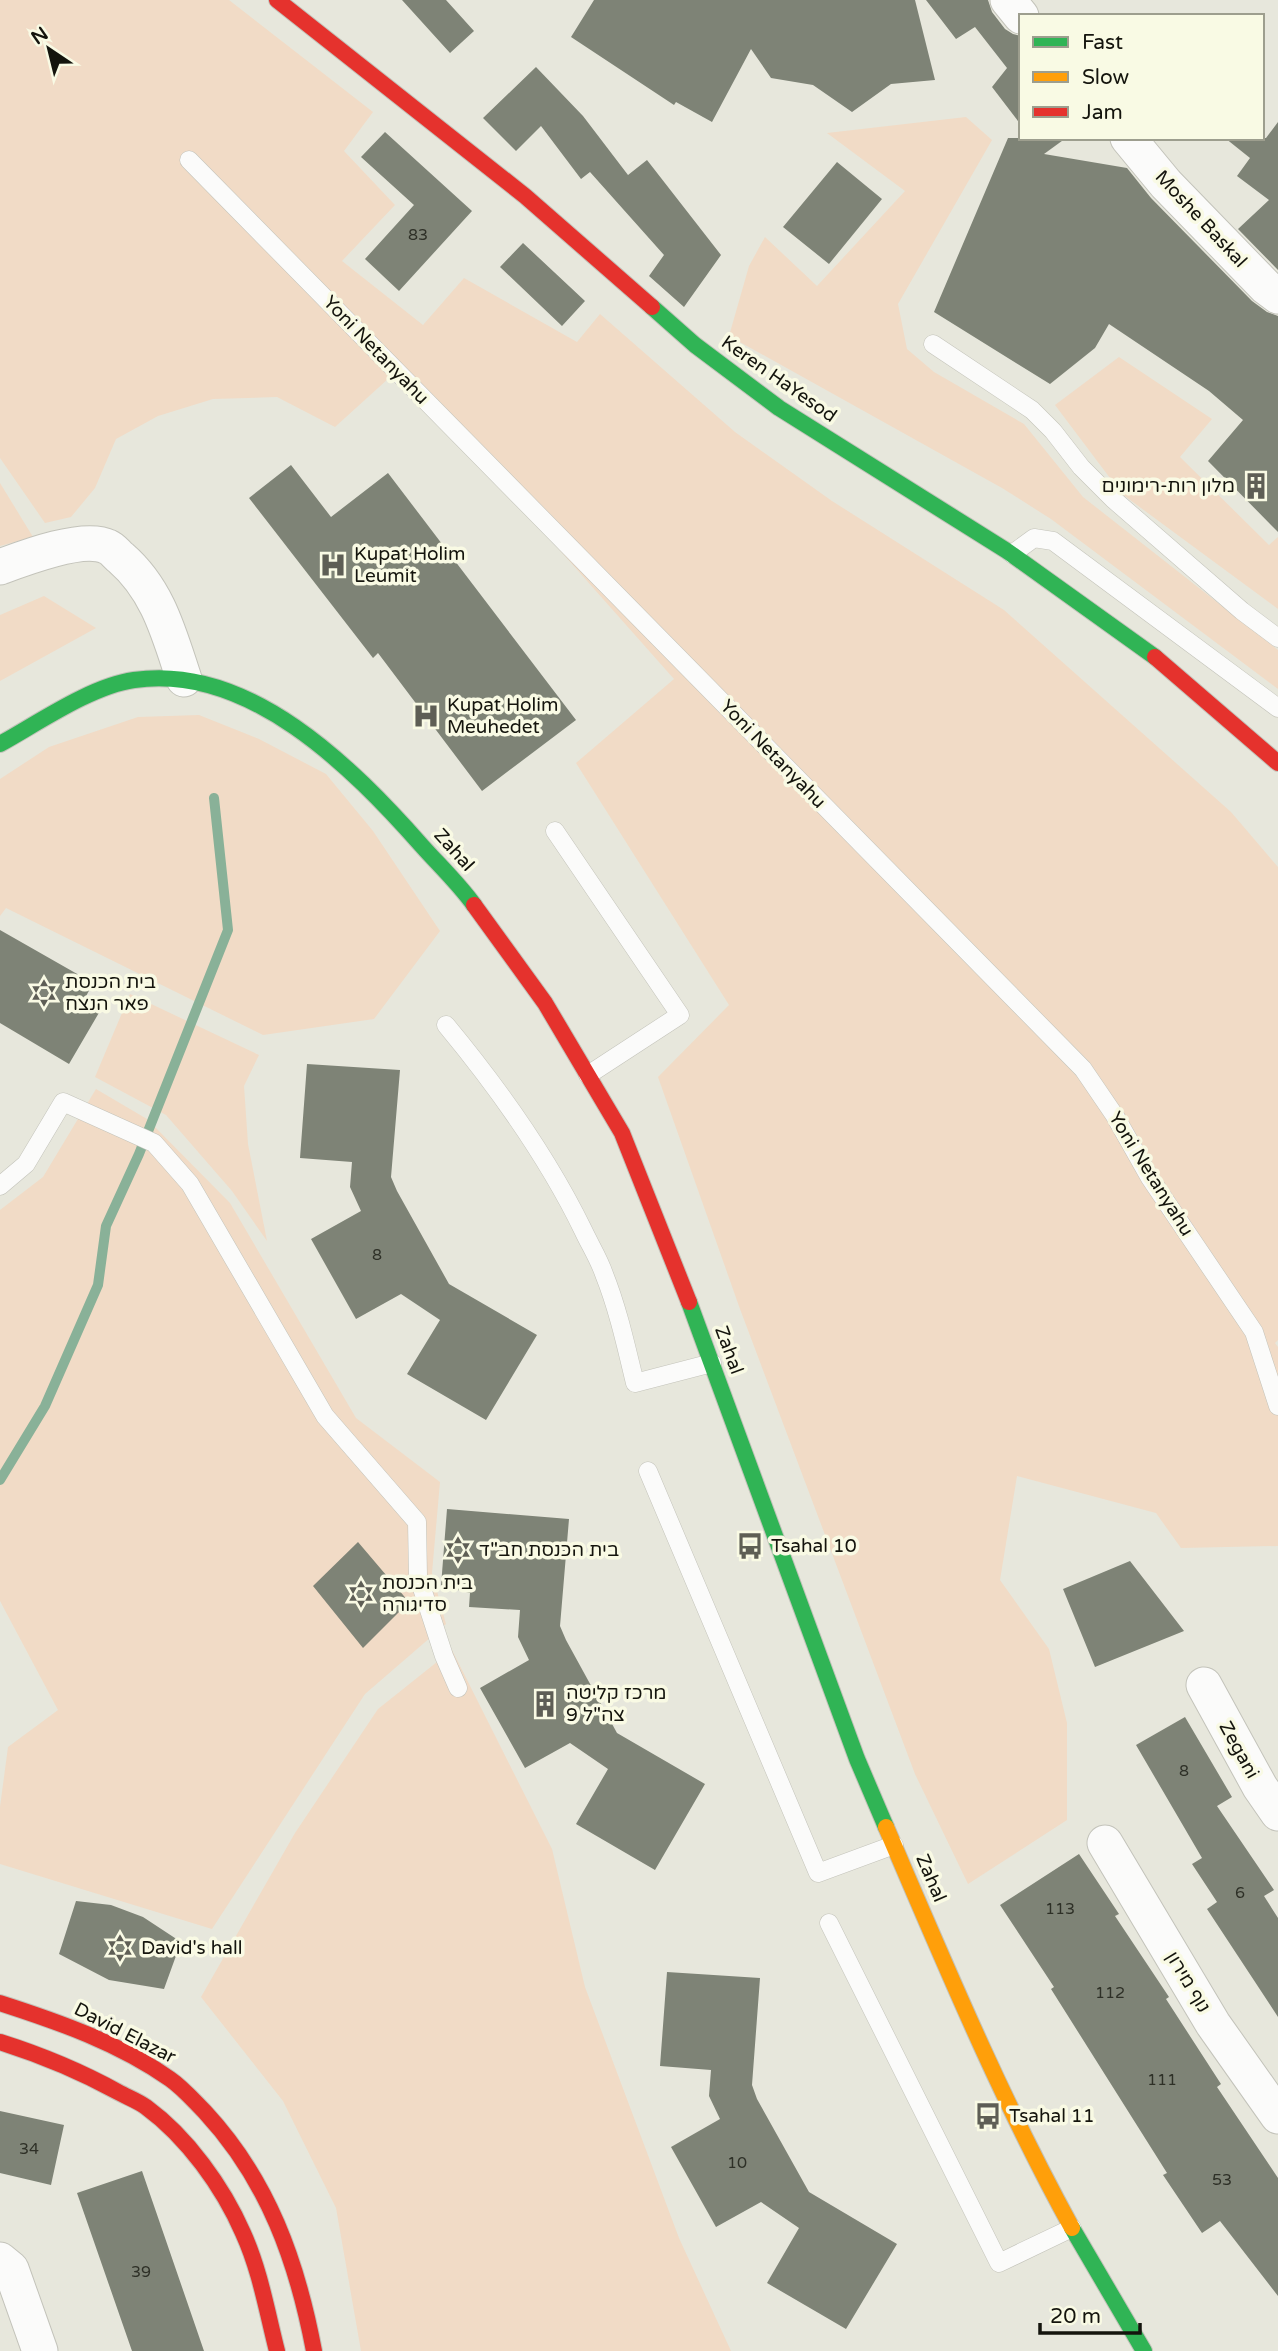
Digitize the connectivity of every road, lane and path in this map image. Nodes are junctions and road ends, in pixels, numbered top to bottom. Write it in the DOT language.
graph roads {
  1 [pos="277,0"];
  2 [pos="1008,0"];
  3 [pos="1019,14"];
  4 [pos="1130,140"];
  5 [pos="190,160"];
  6 [pos="1278,296"];
  7 [pos="933,344"];
  8 [pos="1012,554"];
  9 [pos="0,568"];
  10 [pos="1278,638"];
  11 [pos="184,679"];
  12 [pos="1278,708"];
  13 [pos="0,744"];
  14 [pos="1278,763"];
  15 [pos="555,831"];
  16 [pos="446,1025"];
  17 [pos="588,1075"];
  18 [pos="0,1186"];
  19 [pos="712,1363"];
  20 [pos="1278,1406"];
  21 [pos="648,1471"];
  22 [pos="1204,1685"];
  23 [pos="458,1688"];
  24 [pos="1278,1813"];
  25 [pos="1105,1843"];
  26 [pos="894,1844"];
  27 [pos="829,1923"];
  28 [pos="0,2003"];
  29 [pos="0,2042"];
  30 [pos="1278,2116"];
  31 [pos="1072,2228"];
  32 [pos="0,2260"];
  33 [pos="40,2351"];
  34 [pos="277,2351"];
  35 [pos="314,2351"];
  36 [pos="1144,2351"];
  1 -- 8 [label="street, Keren HaYesod"];
  2 -- 3 [label="street"];
  4 -- 6 [label="street, Moshe Baskal"];
  5 -- 20 [label="lane, Yoni Netanyahu"];
  7 -- 10 [label="lane"];
  8 -- 12 [label="lane"];
  8 -- 14 [label="street, Keren HaYesod"];
  9 -- 11 [label="street"];
  11 -- 13 [label="street, Zahal"];
  11 -- 17 [label="street, Zahal"];
  15 -- 17 [label="lane"];
  16 -- 19 [label="lane"];
  17 -- 19 [label="street, Zahal"];
  18 -- 23 [label="lane"];
  19 -- 26 [label="street, Zahal"];
  21 -- 26 [label="lane"];
  22 -- 24 [label="street, Zegani"];
  25 -- 30 [label="street, נוף מירון"];
  26 -- 31 [label="street, Zahal"];
  27 -- 31 [label="lane"];
  28 -- 35 [label="street, David Elazar"];
  29 -- 34 [label="street"];
  31 -- 36 [label="street, Zahal"];
  32 -- 33 [label="street"];
}
